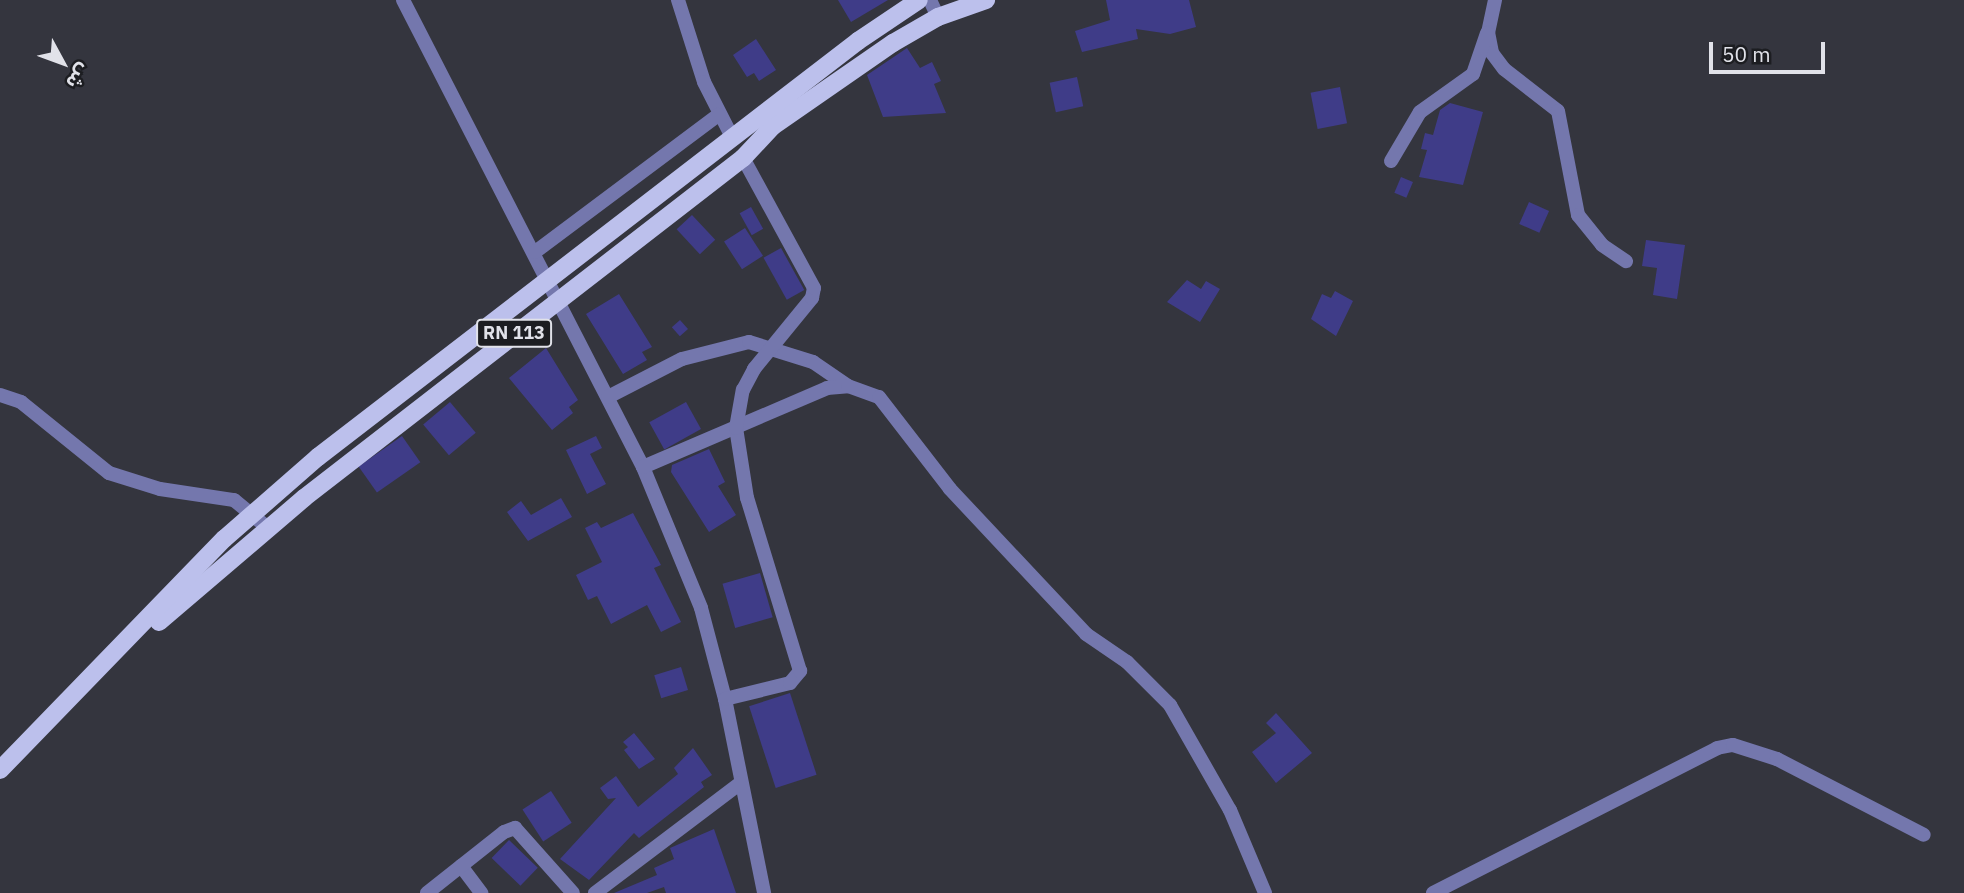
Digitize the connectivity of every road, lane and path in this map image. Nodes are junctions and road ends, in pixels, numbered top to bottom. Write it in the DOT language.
graph roads {
  1 [pos="403,0"];
  2 [pos="678,0"];
  3 [pos="919,0"];
  4 [pos="930,0"];
  5 [pos="986,0"];
  6 [pos="1494,0"];
  7 [pos="938,18"];
  8 [pos="1488,32"];
  9 [pos="718,115"];
  10 [pos="732,137"];
  11 [pos="743,158"];
  12 [pos="1391,161"];
  13 [pos="535,253"];
  14 [pos="1626,261"];
  15 [pos="548,277"];
  16 [pos="559,298"];
  17 [pos="771,348"];
  18 [pos="848,386"];
  19 [pos="0,395"];
  20 [pos="608,397"];
  21 [pos="736,428"];
  22 [pos="643,467"];
  23 [pos="253,513"];
  24 [pos="268,528"];
  25 [pos="725,699"];
  26 [pos="67,702"];
  27 [pos="0,769"];
  28 [pos="739,784"];
  29 [pos="1924,835"];
  30 [pos="461,866"];
  31 [pos="616,886"];
  32 [pos="427,893"];
  33 [pos="481,893"];
  34 [pos="573,893"];
  35 [pos="595,893"];
  36 [pos="764,893"];
  37 [pos="1265,893"];
  38 [pos="1433,893"];
  1 -- 13 [label="street"];
  2 -- 9 [label="street"];
  3 -- 10 [label="main road, RN 113"];
  4 -- 7 [label="street"];
  5 -- 7 [label="main road, RN 113"];
  6 -- 8 [label="street"];
  7 -- 11 [label="main road, RN 113"];
  8 -- 12 [label="street"];
  8 -- 14 [label="street"];
  9 -- 10 [label="street"];
  9 -- 13 [label="street"];
  10 -- 15 [label="main road, RN 113"];
  11 -- 16 [label="main road, RN 113"];
  11 -- 17 [label="street"];
  13 -- 15 [label="street"];
  15 -- 16 [label="street"];
  15 -- 23 [label="main road, RN 113"];
  16 -- 20 [label="street"];
  16 -- 24 [label="main road, RN 113"];
  17 -- 18 [label="street"];
  17 -- 20 [label="street"];
  17 -- 21 [label="street"];
  18 -- 21 [label="street"];
  18 -- 37 [label="street"];
  19 -- 23 [label="street"];
  20 -- 22 [label="street"];
  21 -- 22 [label="street"];
  21 -- 25 [label="street"];
  22 -- 25 [label="street"];
  23 -- 24 [label="street"];
  23 -- 26 [label="main road, RN 113"];
  24 -- 26 [label="main road, RN 113"];
  25 -- 28 [label="street"];
  26 -- 27 [label="main road, RN 113"];
  28 -- 31 [label="street"];
  28 -- 36 [label="street"];
  29 -- 38 [label="street"];
  30 -- 32 [label="street"];
  30 -- 33 [label="street"];
  30 -- 34 [label="street"];
  31 -- 35 [label="street"];
}
